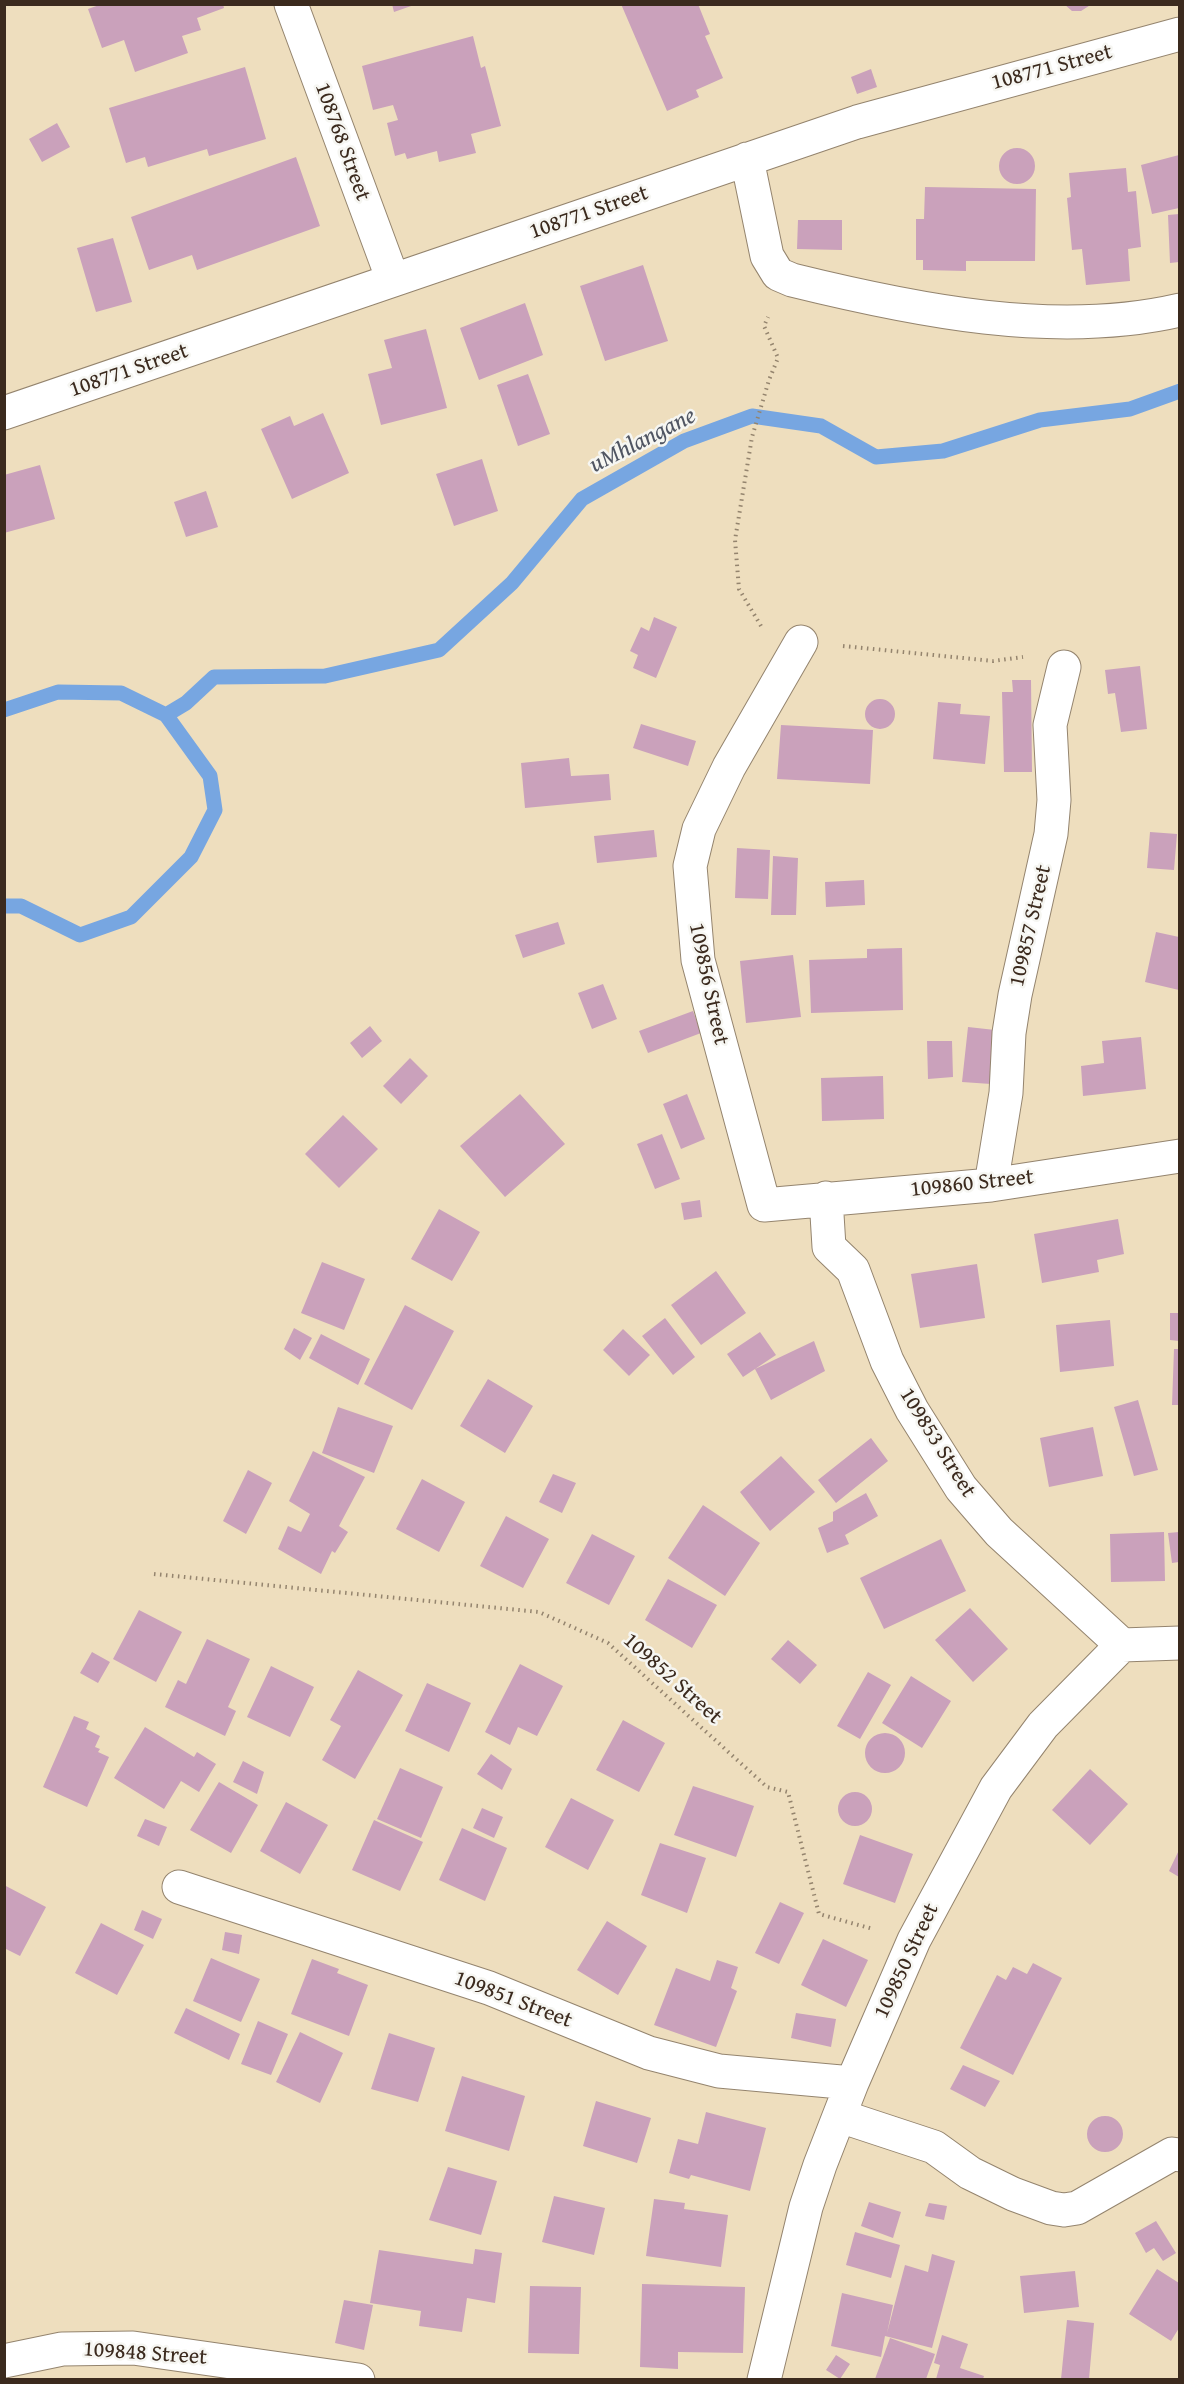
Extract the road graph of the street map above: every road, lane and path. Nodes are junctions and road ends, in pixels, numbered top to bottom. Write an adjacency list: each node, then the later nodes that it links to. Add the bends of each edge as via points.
1 (291, 4): 5 (street, 108768 Street)
2 (1179, 34): 3 (street, 108771 Street, via 857,122)
3 (747, 159): 4 (street, via 767,256); 5 (street, 108771 Street)
4 (783, 276): 6 (street, via 897,304 988,316 1093,320 1145,318); 8 (path, via 764,326 778,358 752,437 735,540 739,589 759,625 782,639)
5 (393, 280): 7 (street, 108771 Street)
6 (1179, 310)
7 (4, 413)
8 (801, 642): 9 (path, via 993,661 1032,656); 13 (street, 109856 Street, via 729,767 699,829 690,866 698,960)
9 (1064, 668): 11 (street, 109857 Street, via 1050,725 1054,800 1051,834 1015,995 1006,1093)
10 (1179, 1156): 11 (street, 109860 Street)
11 (991, 1185): 12 (street, 109860 Street)
12 (826, 1198): 13 (street, 109860 Street); 16 (street, 109853 Street, via 828,1247 853,1270 886,1361 961,1488 999,1532)
13 (764, 1204)
14 (154, 1574): 18 (path, 109852 Street, via 539,1612 608,1643 767,1787 788,1792 819,1914)
15 (1179, 1643): 16 (street)
16 (1122, 1645): 18 (street, 109850 Street, via 1043,1725 996,1788)
17 (179, 1887): 19 (street, 109851 Street, via 489,1988 649,2054 719,2071)
18 (914, 1940): 19 (street, 109850 Street)
19 (852, 2083): 20 (street, 109850 Street)
20 (840, 2116): 21 (street, via 934,2147 984,2181 1064,2210 1077,2208 1172,2154); 24 (street, 109850 Street, via 806,2207)
21 (1179, 2155)
22 (4, 2361): 23 (street, 109848 Street, via 62,2349 122,2348)
23 (358, 2379)
24 (764, 2379)

